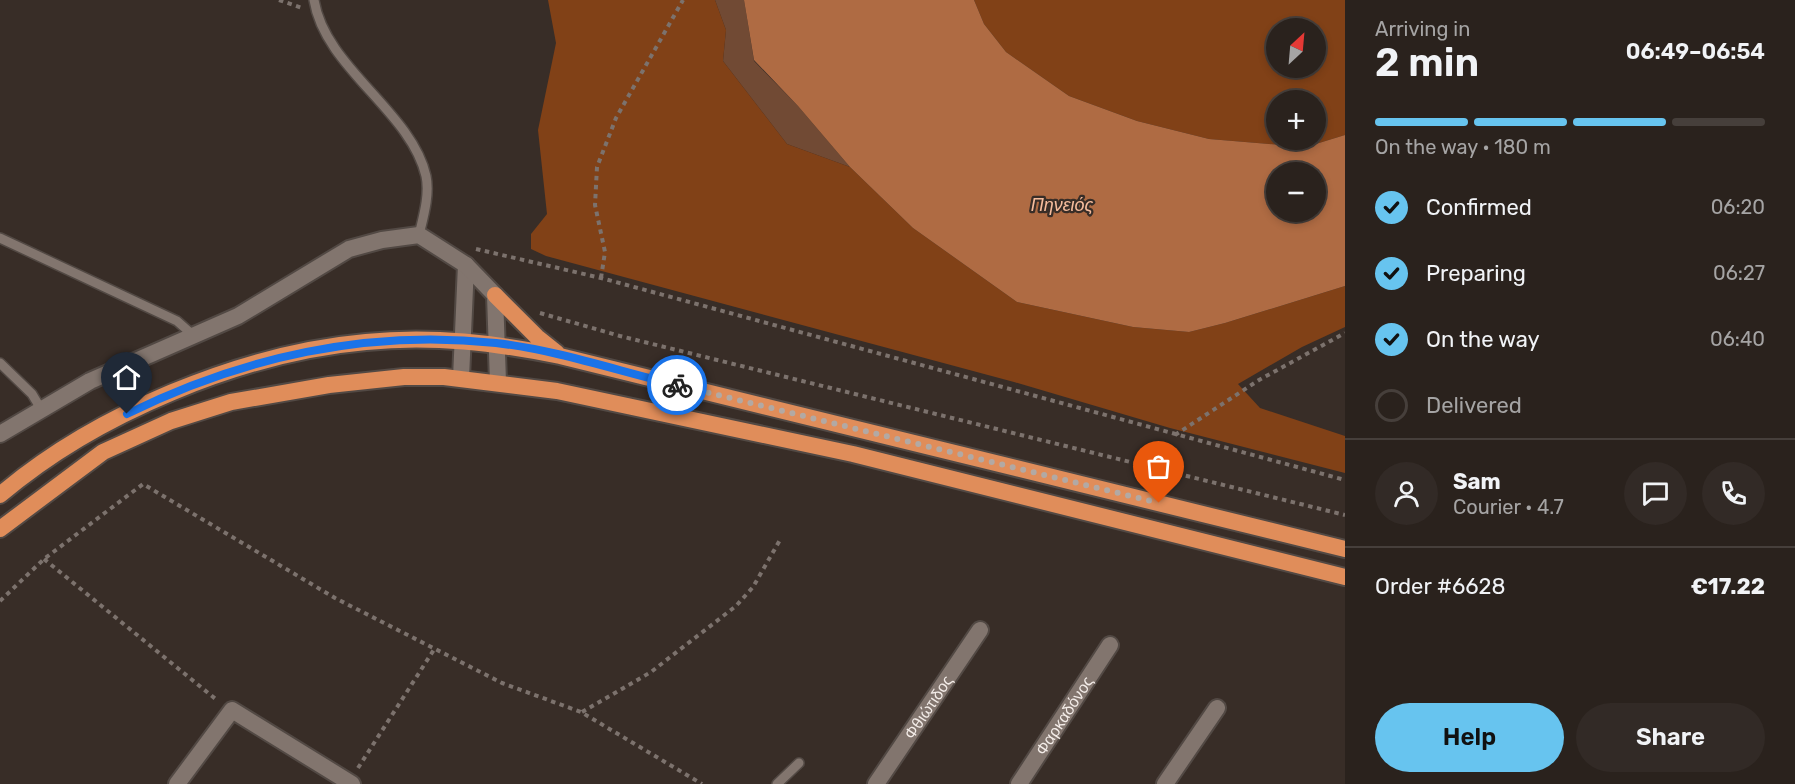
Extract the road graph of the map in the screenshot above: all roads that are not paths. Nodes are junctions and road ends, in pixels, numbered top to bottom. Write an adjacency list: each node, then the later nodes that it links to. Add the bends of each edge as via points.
1 (315, 0): 2 (lane, via 316,14 338,50 415,148 427,178)
2 (419, 235): 4 (street); 6 (street, via 349,249 238,316)
3 (0, 238): 6 (lane, via 177,321)
4 (466, 265): 5 (street); 7 (street)
5 (495, 295): 8 (street); 9 (highway)
6 (194, 336): 13 (street, via 90,381)
7 (462, 341): 8 (highway); 11 (street); 15 (highway, via 365,342 313,349 219,374 90,433)
8 (498, 343): 9 (highway); 12 (street)
9 (560, 356): 17 (highway)
10 (0, 363): 13 (lane, via 32,394)
11 (461, 378): 12 (highway); 16 (highway, via 404,377 329,385 231,402 171,421 103,452)
12 (498, 382): 18 (highway, via 569,393 853,454)
13 (41, 409): 14 (street)
14 (2, 431)
15 (0, 495)
16 (0, 529)
17 (1345, 549)
18 (1345, 577)
19 (980, 630): 26 (street, Φθιώτιδος)
20 (1110, 645): 27 (street, Φαρκαδόνος)
21 (1217, 708): 28 (street)
22 (799, 763): 25 (lane)
23 (177, 784): 24 (street, via 232,710)
24 (350, 784)
25 (777, 784)
26 (876, 784)
27 (1019, 784)
28 (1165, 784)

